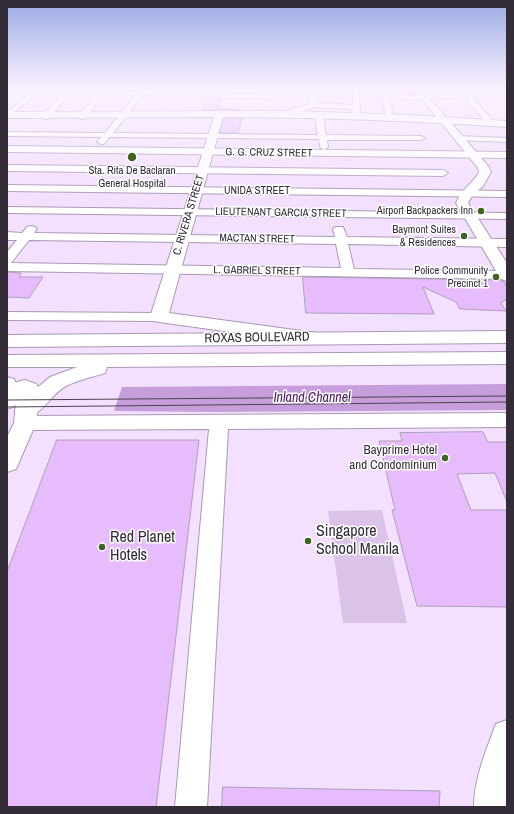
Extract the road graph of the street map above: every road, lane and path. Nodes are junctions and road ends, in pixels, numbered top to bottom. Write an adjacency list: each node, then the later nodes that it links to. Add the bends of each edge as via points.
1 (113, 126): 7 (street)
2 (216, 126): 8 (main road, C. RIVERA STREET)
3 (320, 126): 9 (street)
4 (414, 126): 10 (street)
5 (448, 126): 11 (main road)
6 (7, 134): 7 (street)
7 (106, 135): 8 (street); 14 (street)
8 (213, 136): 9 (street); 15 (main road, C. RIVERA STREET)
9 (322, 137): 10 (street); 16 (street)
10 (421, 138): 17 (street)
11 (459, 138): 12 (street); 18 (main road)
12 (507, 140)
13 (7, 150): 14 (street, G. G. CRUZ STREET)
14 (94, 151): 15 (street, G. G. CRUZ STREET); 21 (street)
15 (208, 152): 16 (street, G. G. CRUZ STREET); 22 (main road, C. RIVERA STREET)
16 (325, 153): 17 (street, G. G. CRUZ STREET); 23 (street)
17 (432, 154): 18 (street, G. G. CRUZ STREET); 24 (street)
18 (474, 155): 19 (street, G. G. CRUZ STREET); 29 (main road, via 485,172)
19 (507, 155)
20 (7, 168): 21 (street)
21 (79, 169): 22 (street); 26 (street)
22 (203, 170): 23 (street); 27 (main road, C. RIVERA STREET)
23 (328, 172): 24 (street); 30 (street)
24 (443, 173): 29 (street)
25 (7, 188): 26 (street, UNIDA STREET)
26 (63, 188): 27 (street, UNIDA STREET); 32 (street)
27 (196, 190): 30 (street, UNIDA STREET); 33 (main road, C. RIVERA STREET)
28 (507, 194): 29 (street, UNIDA STREET)
29 (463, 202): 30 (street, LIEUTENANT GARCIA STREET); 30 (street, UNIDA STREET); 34 (street, LIEUTENANT GARCIA STREET); 39 (main road)
30 (334, 203): 33 (street, LIEUTENANT GARCIA STREET); 38 (street)
31 (7, 210): 32 (street, LIEUTENANT GARCIA STREET)
32 (46, 210): 33 (street, LIEUTENANT GARCIA STREET); 36 (street)
33 (190, 212): 37 (main road, C. RIVERA STREET)
34 (507, 216)
35 (7, 236): 36 (street, MACTAN STREET)
36 (26, 236): 37 (street, MACTAN STREET); 41 (street)
37 (182, 238): 38 (street, MACTAN STREET); 43 (main road, C. RIVERA STREET)
38 (342, 240): 39 (street, MACTAN STREET); 44 (street)
39 (486, 242): 40 (street, MACTAN STREET); 45 (main road)
40 (507, 243)
41 (7, 260)
42 (7, 267): 43 (street, L. GABRIEL STREET)
43 (173, 269): 44 (street, L. GABRIEL STREET); 47 (main road, C. RIVERA STREET)
44 (348, 272): 45 (street, L. GABRIEL STREET)
45 (507, 275)
46 (7, 316): 47 (street)
47 (159, 317): 49 (main road)
48 (507, 337): 49 (main road, ROXAS BOULEVARD)
49 (319, 338): 50 (main road, ROXAS BOULEVARD)
50 (7, 341)
51 (507, 358): 52 (main road, ROXAS BOULEVARD)
52 (123, 360): 53 (main road, ROXAS BOULEVARD); 54 (main road, via 70,376)
53 (7, 361)
54 (15, 403): 56 (street); 57 (main road)
55 (507, 420): 56 (street)
56 (219, 422): 59 (street)
57 (7, 462)
58 (507, 735): 60 (street, via 490,792)
59 (191, 807)
60 (490, 807)

